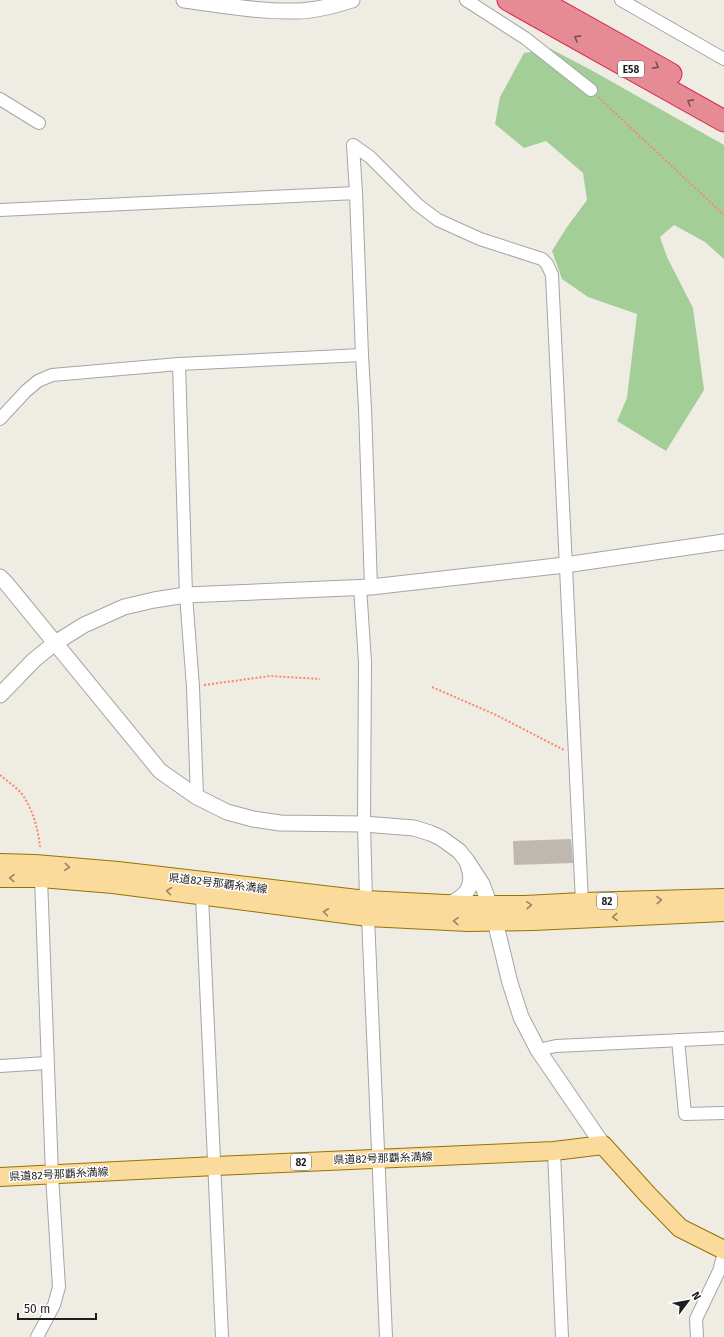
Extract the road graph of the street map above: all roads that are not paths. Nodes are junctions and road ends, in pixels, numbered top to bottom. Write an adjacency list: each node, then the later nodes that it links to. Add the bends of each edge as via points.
1 (184, 0): 2 (street, via 252,10 299,11)
2 (352, 0)
3 (466, 0): 8 (street, via 525,38)
4 (508, 0): 6 (highway, E58)
5 (621, 0): 7 (street)
6 (538, 8): 10 (highway, E58, one-way to 10, via 586,26); 11 (highway, E58, one-way to 6)
7 (724, 59)
8 (591, 90)
9 (0, 99): 12 (street)
10 (724, 104)
11 (724, 121)
12 (40, 122)
13 (356, 193): 14 (street); 15 (street); 19 (street, via 352,145 370,157 418,205 438,220 480,239 542,259 547,264 552,275)
14 (0, 210)
15 (362, 355): 16 (street); 21 (street, via 365,408)
16 (179, 364): 17 (street, via 52,375 26,390); 22 (street)
17 (0, 419)
18 (724, 542): 19 (street)
19 (565, 565): 21 (street); 34 (street)
20 (0, 577): 23 (street)
21 (366, 587): 22 (street); 26 (street)
22 (186, 595): 23 (street, via 124,607 84,625); 25 (street)
23 (55, 643): 24 (street, via 34,660); 25 (street, via 160,771)
24 (0, 695)
25 (197, 797): 26 (street, via 228,812 253,819 280,823)
26 (364, 824): 27 (street, via 414,828 430,833 442,838); 33 (street)
27 (467, 861): 35 (street, via 471,875 468,891); 37 (street, via 482,884)
28 (0, 863): 33 (main road, 県道82号那覇糸満線 / 82, one-way to 33, via 118,871)
29 (0, 878): 30 (main road, 県道82号那覇糸満線 / 82, one-way to 29)
30 (41, 878): 31 (main road, 県道82号那覇糸満線 / 82, one-way to 30); 42 (street)
31 (202, 896): 38 (main road, 県道82号那覇糸満線 / 82, one-way to 31); 48 (street)
32 (724, 898): 34 (main road, 県道82号那覇糸満線 / 82, one-way to 32)
33 (366, 900): 35 (main road, 県道82号那覇糸満線 / 82)
34 (582, 902): 37 (main road, 県道82号那覇糸満線 / 82, one-way to 34)
35 (448, 904): 37 (main road, 県道82号那覇糸満線 / 82)
36 (724, 912): 37 (main road, 県道82号那覇糸満線 / 82, one-way to 37)
37 (492, 913): 38 (main road, 県道82号那覇糸満線 / 82, one-way to 38, via 468,922); 41 (street, via 510,983 522,1018)
38 (368, 917): 47 (street)
39 (724, 1038): 40 (street)
40 (678, 1040): 41 (street, via 556,1046); 44 (street, via 685,1114)
41 (538, 1050): 45 (street)
42 (47, 1063): 43 (street); 49 (street)
43 (0, 1066)
44 (724, 1113)
45 (603, 1144): 46 (main road, 県道82号那覇糸満線 / 82); 51 (main road, via 680,1228)
46 (554, 1151): 47 (main road, 県道82号那覇糸満線 / 82); 55 (street)
47 (379, 1159): 48 (main road, 県道82号那覇糸満線 / 82); 54 (street)
48 (214, 1166): 49 (main road, 県道82号那覇糸満線 / 82); 53 (street)
49 (52, 1175): 50 (main road, 県道82号那覇糸満線 / 82); 52 (street, via 59,1287 54,1306)
50 (0, 1177)
51 (724, 1252): 56 (street, via 719,1271 696,1319)
52 (37, 1337)
53 (222, 1337)
54 (386, 1337)
55 (562, 1337)
56 (697, 1337)

